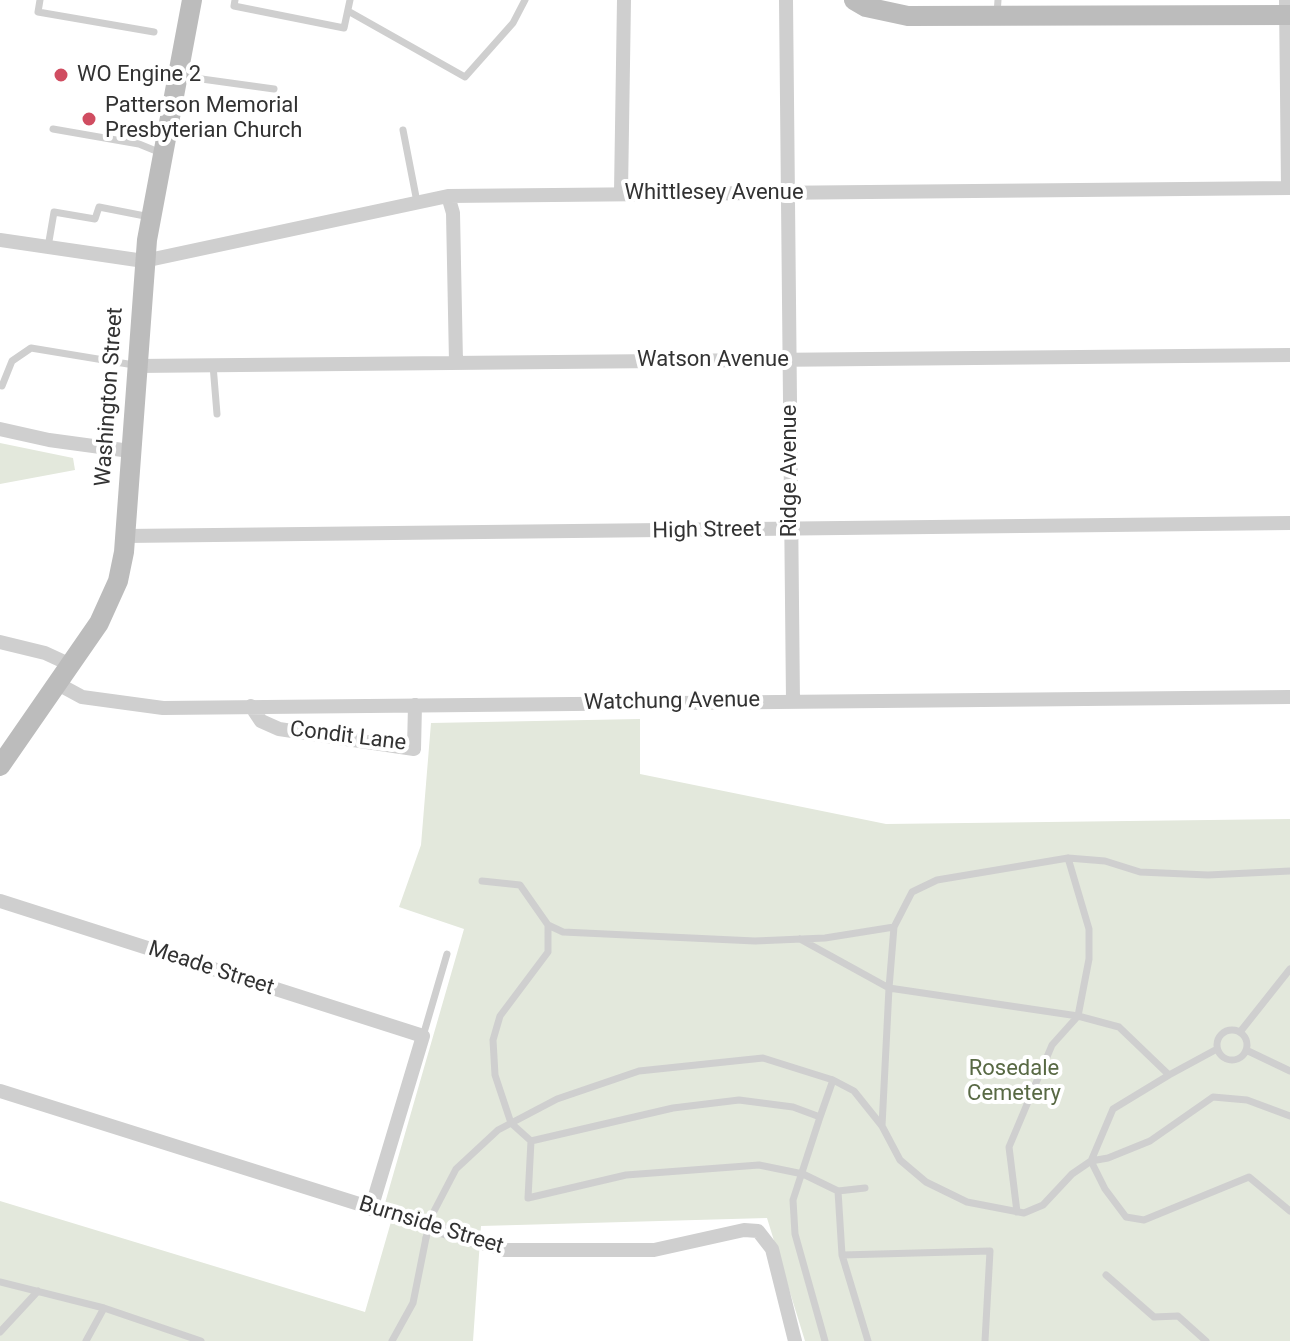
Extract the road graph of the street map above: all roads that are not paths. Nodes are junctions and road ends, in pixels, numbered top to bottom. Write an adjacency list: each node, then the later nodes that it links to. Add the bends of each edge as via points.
1 (40, 0): 12 (lane, via 38,12)
2 (192, 0): 13 (main road, Washington Street)
3 (235, 0): 11 (lane, via 234,6 344,28)
4 (350, 0): 11 (lane)
5 (525, 0): 11 (lane, via 513,23 465,77)
6 (624, 0): 19 (street)
7 (786, 0): 20 (street, Ridge Avenue)
8 (854, 0): 9 (main road, via 908,16)
9 (997, 8): 10 (main road)
10 (1288, 10): 18 (street)
11 (348, 11)
12 (154, 32)
13 (178, 76): 14 (lane); 17 (main road, Washington Street)
14 (274, 89)
15 (53, 129): 17 (lane, via 139,144)
16 (403, 130): 22 (lane)
17 (163, 154): 23 (main road, Washington Street)
18 (1289, 188): 20 (street, Whittlesey Avenue)
19 (621, 192): 20 (street, Whittlesey Avenue); 21 (street, Whittlesey Avenue)
20 (789, 194): 28 (street, Ridge Avenue)
21 (448, 196): 22 (street, Whittlesey Avenue); 29 (street, via 453,213)
22 (417, 202): 26 (street, Whittlesey Avenue)
23 (151, 218): 25 (lane, via 99,207 95,219 54,212); 26 (main road, Washington Street)
24 (0, 240): 25 (street)
25 (48, 247): 26 (street)
26 (144, 261): 31 (main road, Washington Street)
27 (1290, 355): 28 (street, Watson Avenue)
28 (790, 360): 29 (street, Watson Avenue); 37 (street, Ridge Avenue)
29 (456, 362): 30 (street, Watson Avenue)
30 (213, 365): 31 (street, Watson Avenue); 33 (lane)
31 (136, 366): 32 (lane, via 31,348 12,361); 35 (main road, Washington Street)
32 (2, 386)
33 (217, 414)
34 (0, 429): 35 (street)
35 (130, 451): 38 (main road, Washington Street)
36 (1290, 523): 37 (street, High Street)
37 (790, 530): 38 (street, High Street); 43 (street, Ridge Avenue)
38 (125, 536): 40 (main road, Washington Street, via 113,596)
39 (0, 642): 40 (street)
40 (71, 665): 41 (main road, Washington Street)
41 (58, 684): 45 (street, Watchung Avenue, via 82,697 151,707); 46 (main road, Washington Street)
42 (1290, 697): 43 (street, Watchung Avenue)
43 (793, 701): 44 (street, Watchung Avenue)
44 (415, 705): 45 (street, Watchung Avenue); 45 (street, Condit Lane, via 414,749 279,729 256,716)
45 (251, 706)
46 (0, 766)
47 (1068, 858): 48 (lane, via 1105,861 1140,872); 52 (lane, via 937,880 912,892); 57 (lane, via 1089,929)
48 (1290, 871)
49 (482, 881): 51 (lane, via 520,885)
50 (0, 901): 59 (street, Meade Street)
51 (548, 925): 53 (lane, via 563,932 658,938); 68 (lane, via 548,952 500,1016 493,1040 495,1075)
52 (894, 927): 53 (lane); 56 (lane)
53 (800, 939): 56 (lane)
54 (447, 954): 59 (lane)
55 (1290, 969): 58 (lane)
56 (889, 988): 57 (lane); 69 (lane)
57 (1078, 1016): 63 (lane, via 1119,1027); 77 (lane, via 1052,1045 1009,1147)
58 (1240, 1032): 60 (lane, via 1224,1031); 61 (lane)
59 (423, 1036): 75 (street)
60 (1217, 1049): 61 (lane, via 1231,1060); 63 (lane)
61 (1246, 1050): 62 (lane)
62 (1290, 1071)
63 (1169, 1075): 71 (lane, via 1113,1109)
64 (833, 1080): 67 (lane); 68 (lane, via 763,1058 639,1071 557,1099); 69 (lane, via 854,1091)
65 (0, 1091): 75 (street, Burnside Street)
66 (1290, 1116): 71 (lane, via 1247,1100 1213,1097 1150,1141)
67 (820, 1117): 70 (lane, via 793,1107 739,1100 673,1108); 72 (lane)
68 (511, 1123): 70 (lane); 86 (lane, bridge, via 456,1169 431,1217 413,1303)
69 (882, 1126): 77 (lane, via 900,1160 926,1182 967,1202)
70 (531, 1141): 72 (lane, via 528,1198 626,1175 759,1165)
71 (1091, 1161): 76 (lane, via 1126,1217 1144,1220 1249,1177); 77 (lane, via 1043,1205)
72 (803, 1174): 74 (lane); 88 (lane, via 793,1200 795,1234)
73 (865, 1188): 74 (lane)
74 (838, 1191): 78 (lane)
75 (371, 1209): 87 (street, Burnside Street, via 513,1251 654,1250 758,1231 772,1249)
76 (1290, 1211)
77 (1017, 1212)
78 (842, 1255): 89 (lane); 90 (lane, via 990,1251)
79 (1106, 1275): 91 (lane, via 1154,1317 1178,1316)
80 (0, 1282): 81 (lane)
81 (38, 1291): 82 (lane); 83 (lane)
82 (104, 1308): 84 (lane); 85 (lane)
83 (0, 1332)
84 (86, 1341)
85 (201, 1341)
86 (392, 1341)
87 (795, 1341)
88 (825, 1341)
89 (868, 1341)
90 (985, 1341)
91 (1206, 1341)

